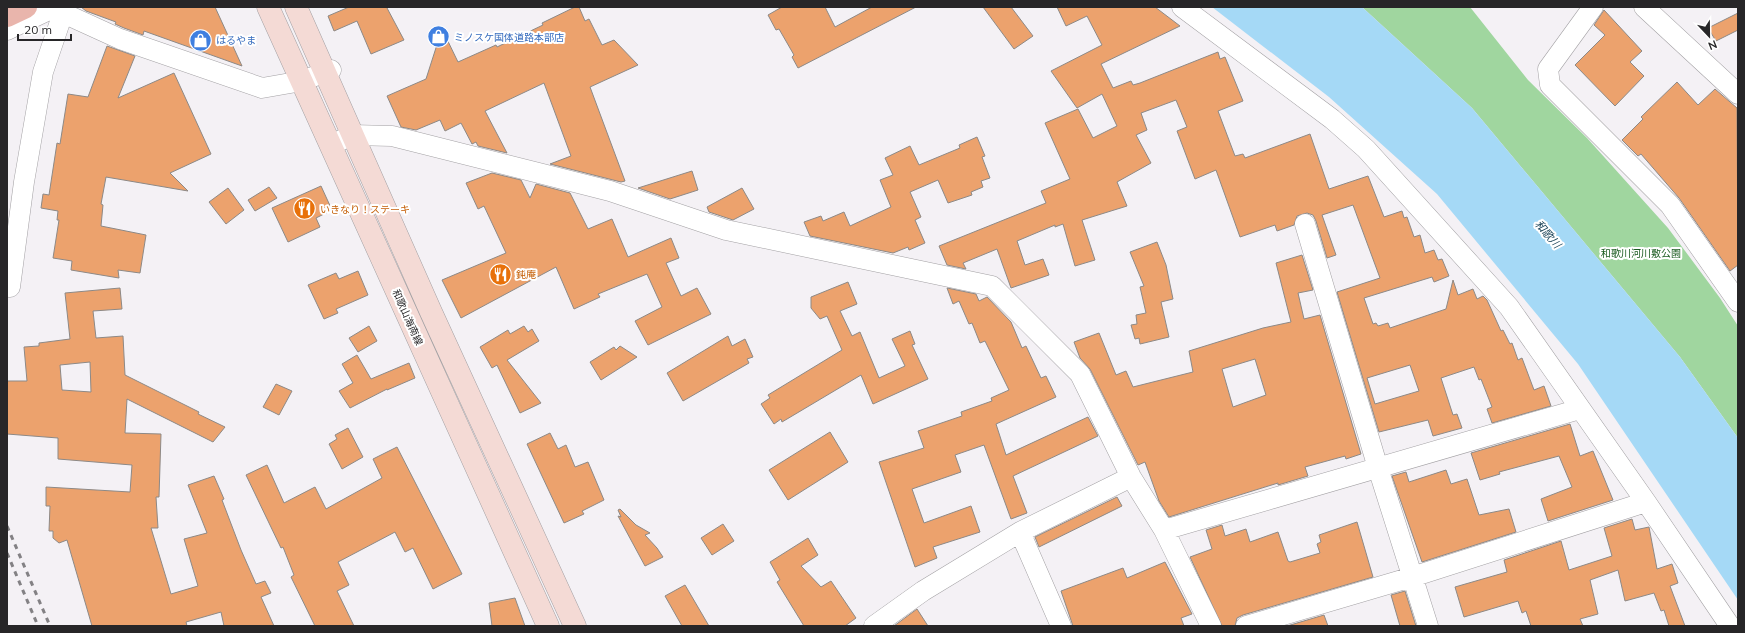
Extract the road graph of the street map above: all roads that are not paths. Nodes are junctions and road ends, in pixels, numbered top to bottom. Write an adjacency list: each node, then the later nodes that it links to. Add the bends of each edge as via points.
1 (26, 7): 8 (main road)
2 (268, 7): 11 (main road, 和歌山海南線)
3 (296, 7): 10 (main road)
4 (1182, 7): 18 (street, via 1332,119 1366,149 1509,307)
5 (1593, 7): 17 (street, via 1548,69 1550,85 1670,205)
6 (1644, 7): 12 (street)
7 (59, 9): 9 (street); 11 (street, via 120,39 262,88); 16 (street, via 43,72 24,182)
8 (7, 16)
9 (7, 30)
10 (328, 71): 11 (street); 13 (main road)
11 (302, 82): 14 (main road, 和歌山海南線)
12 (1738, 94)
13 (352, 135): 14 (street); 20 (street, via 392,136 610,191 726,230 992,286 1080,374); 27 (main road)
14 (330, 145): 26 (main road, 和歌山海南線)
15 (1305, 224): 19 (street)
16 (10, 287)
17 (1738, 302)
18 (1580, 409): 19 (street); 21 (street)
19 (1378, 468): 22 (street); 24 (street)
20 (1132, 478): 22 (street); 23 (street)
21 (1646, 502): 24 (street); 25 (street)
22 (1164, 530): 30 (street)
23 (1020, 532): 28 (street, via 923,591); 29 (street)
24 (1412, 577): 31 (street); 32 (street)
25 (1732, 624)
26 (548, 626)
27 (575, 626)
28 (874, 626)
29 (1061, 626)
30 (1211, 626)
31 (1246, 626)
32 (1428, 626)

